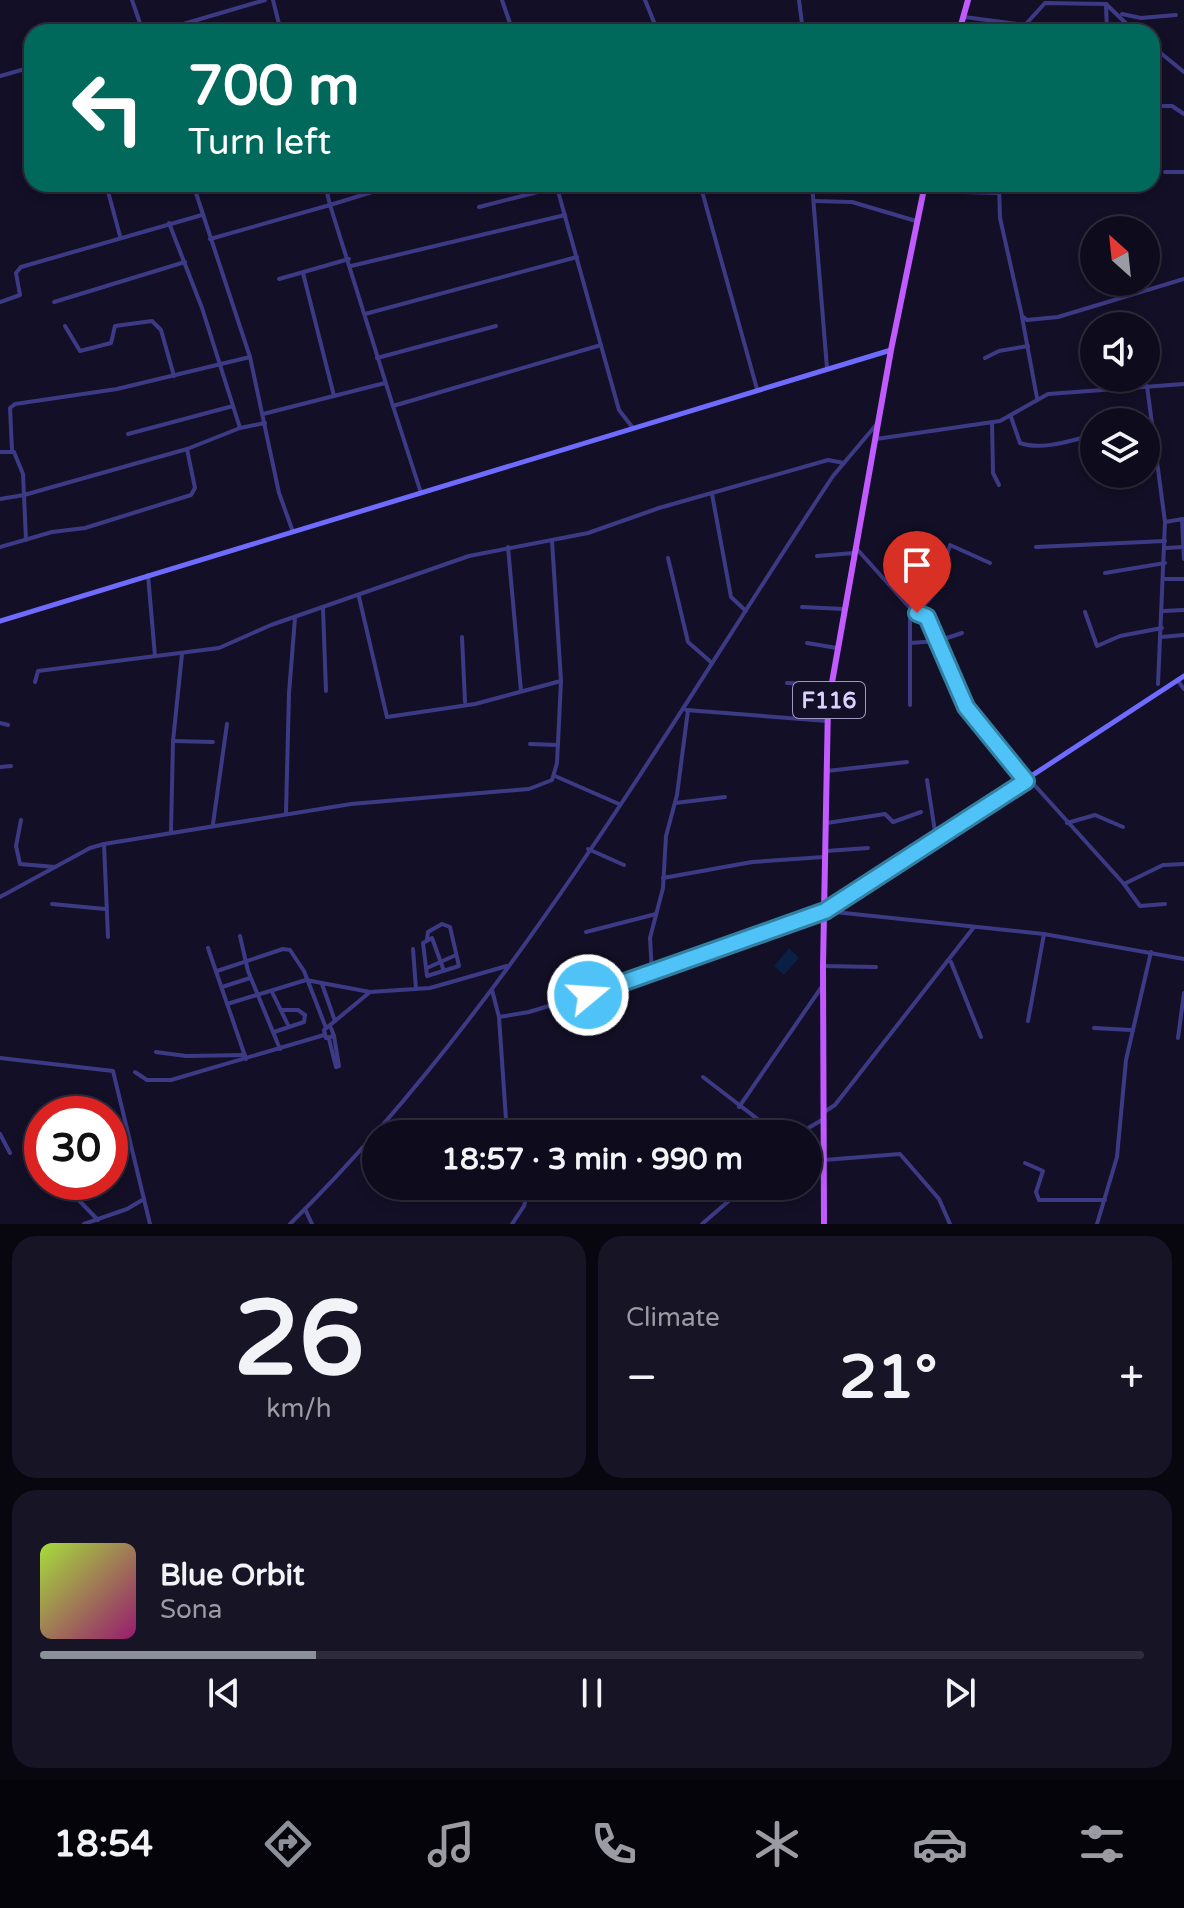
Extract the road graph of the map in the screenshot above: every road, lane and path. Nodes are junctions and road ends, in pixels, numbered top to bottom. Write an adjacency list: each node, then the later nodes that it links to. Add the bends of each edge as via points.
1 (132, 0): 12 (street)
2 (265, 0): 13 (street)
3 (273, 0): 14 (street)
4 (502, 0): 15 (street)
5 (645, 0): 16 (street)
6 (799, 0): 17 (street)
7 (968, 0): 11 (main road)
8 (1106, 4): 9 (street); 20 (street, via 1045,3); 21 (street)
9 (1119, 14): 10 (street); 22 (street)
10 (1176, 15)
11 (963, 17): 18 (main road); 19 (street)
12 (140, 24)
13 (183, 24)
14 (279, 24)
15 (510, 24)
16 (655, 24)
17 (802, 24)
18 (961, 24)
19 (999, 24)
20 (1028, 24)
21 (1107, 24)
22 (1128, 24)
23 (1160, 52): 25 (street)
24 (24, 69): 26 (street)
25 (1184, 72)
26 (0, 76)
27 (1160, 106): 28 (street)
28 (1184, 114)
29 (1165, 172): 30 (street)
30 (1184, 172)
31 (108, 192): 49 (street)
32 (195, 192): 45 (street)
33 (327, 192): 43 (street)
34 (372, 192): 43 (street)
35 (532, 192): 44 (street)
36 (558, 192): 46 (street)
37 (702, 192): 77 (street)
38 (813, 192): 42 (street)
39 (924, 192): 47 (main road, F116)
40 (987, 192): 41 (street)
41 (999, 193): 62 (street)
42 (814, 201): 47 (street, via 852,202); 72 (street)
43 (330, 205): 50 (street); 53 (street)
44 (479, 207)
45 (202, 215): 48 (street); 50 (street)
46 (565, 215): 51 (street); 53 (street)
47 (918, 221): 67 (main road, F116)
48 (169, 223): 49 (street); 52 (street)
49 (120, 236): 59 (street, via 21,267 16,273 20,295)
50 (210, 239): 68 (street)
51 (577, 257): 61 (street); 65 (street)
52 (185, 262): 60 (street); 71 (street)
53 (350, 262): 54 (street); 61 (street)
54 (303, 273): 55 (street); 79 (street)
55 (279, 279)
56 (1184, 279): 57 (street)
57 (1160, 286)
58 (1127, 296): 62 (street, via 1058,317)
59 (0, 302)
60 (54, 302)
61 (365, 314): 69 (street)
62 (1022, 316): 66 (street)
63 (65, 326): 73 (street, via 80,351 111,343 115,326 152,321 161,330)
64 (496, 326): 69 (street)
65 (601, 345): 82 (street); 89 (street, via 619,410)
66 (1028, 346): 70 (street); 80 (street)
67 (891, 350): 72 (street); 87 (main road, F116)
68 (250, 357): 71 (street); 83 (street)
69 (377, 358): 74 (street)
70 (985, 358)
71 (220, 364): 73 (street); 81 (street)
72 (827, 368): 77 (street)
73 (174, 376): 94 (street, via 15,404 10,408)
74 (385, 383): 79 (street); 82 (street)
75 (1184, 384): 76 (street)
76 (1160, 385)
77 (757, 389): 89 (street)
78 (1080, 390): 80 (street)
79 (334, 396): 83 (street)
80 (1037, 398): 84 (street)
81 (233, 406): 88 (street); 90 (street)
82 (393, 406): 99 (street)
83 (263, 414): 86 (street)
84 (1011, 417): 85 (street); 91 (street, via 1025,445)
85 (992, 422): 92 (street); 98 (street, via 993,473)
86 (265, 423): 88 (street); 105 (street)
87 (878, 423): 92 (main road, F116); 96 (street)
88 (240, 428): 93 (street)
89 (633, 428): 99 (street)
90 (128, 434)
91 (1080, 438)
92 (876, 439): 113 (main road, F116)
93 (187, 449): 101 (street); 106 (street, via 195,488 191,495)
94 (12, 450): 95 (street); 101 (street, via 22,468)
95 (0, 452)
96 (844, 463): 100 (street, via 828,460); 130 (street)
97 (1160, 480): 104 (street)
98 (999, 485)
99 (421, 493): 105 (street)
100 (712, 494): 107 (street); 130 (street, via 731,597)
101 (24, 495): 102 (street); 106 (street)
102 (0, 499)
103 (1183, 519): 104 (street); 112 (street)
104 (1165, 522): 108 (street)
105 (293, 532): 120 (street)
106 (26, 540): 109 (street)
107 (552, 541): 110 (street); 148 (street)
108 (1165, 544): 111 (street); 112 (street); 118 (street)
109 (0, 547)
110 (508, 547): 123 (street); 156 (street)
111 (1036, 547)
112 (1184, 547): 116 (street)
113 (855, 550): 114 (street); 125 (street); 127 (main road, F116)
114 (817, 556)
115 (668, 558): 146 (street, via 688,642)
116 (1184, 559)
117 (990, 563): 132 (street, via 950,545 936,592)
118 (1165, 563): 119 (street); 121 (street)
119 (1105, 573)
120 (148, 575): 134 (street); 145 (street)
121 (1165, 579): 122 (street); 129 (street)
122 (1184, 579)
123 (359, 597): 126 (street); 157 (street, via 387,717)
124 (802, 607): 127 (street)
125 (910, 608): 132 (street); 142 (street)
126 (323, 609): 133 (street); 155 (street)
127 (844, 609): 143 (main road, F116)
128 (1184, 610): 129 (street)
129 (1163, 611): 135 (street)
130 (746, 612): 146 (street)
131 (1085, 612): 135 (street, via 1097,646)
132 (917, 613): 140 (street, via 927,617)
133 (295, 618): 144 (street, via 219,648); 180 (street)
134 (0, 621)
135 (1162, 628): 139 (street)
136 (962, 633): 140 (street)
137 (1184, 635): 139 (street)
138 (462, 637): 157 (street)
139 (1161, 637): 152 (street)
140 (938, 641): 142 (street); 175 (street, via 966,707)
141 (807, 643): 143 (street)
142 (910, 643): 158 (street)
143 (837, 648): 153 (main road, F116)
144 (182, 653): 145 (street); 165 (street)
145 (155, 656): 150 (street, via 41,668)
146 (712, 663): 159 (street)
147 (1184, 676): 149 (street)
148 (561, 681): 156 (street); 168 (street)
149 (1178, 681): 154 (street); 175 (street)
150 (35, 682)
151 (787, 683): 153 (street)
152 (1158, 684)
153 (831, 685): 161 (main road, F116)
154 (1184, 689)
155 (326, 691)
156 (521, 691): 157 (street)
157 (465, 702)
158 (910, 705)
159 (682, 709): 160 (street); 178 (street)
160 (688, 710): 161 (street); 177 (street)
161 (827, 721): 172 (main road, F116)
162 (0, 723): 164 (street)
163 (227, 724): 184 (street)
164 (8, 725)
165 (173, 741): 166 (street); 186 (street)
166 (213, 742)
167 (530, 744): 168 (street)
168 (558, 745): 173 (street)
169 (907, 762): 172 (street)
170 (11, 766): 171 (street)
171 (0, 767)
172 (825, 771): 182 (main road, F116)
173 (555, 776): 178 (street); 180 (street, via 529,789)
174 (927, 780): 187 (street)
175 (1027, 780): 183 (street); 187 (street)
176 (725, 797): 177 (street)
177 (675, 803): 195 (street)
178 (619, 804): 190 (street)
179 (921, 812): 182 (street, via 893,822 885,814)
180 (286, 813): 184 (street)
181 (21, 820): 194 (street, via 16,846 20,864)
182 (824, 823): 191 (main road, F116)
183 (1067, 823): 185 (street, via 1095,815); 196 (street)
184 (213, 824): 186 (street)
185 (1123, 827)
186 (171, 831): 188 (street)
187 (937, 841): 201 (street)
188 (104, 844): 194 (street); 200 (street)
189 (868, 848): 191 (street)
190 (588, 849): 193 (street); 217 (street)
191 (824, 853): 195 (street); 201 (main road, F116)
192 (1184, 864): 196 (street, via 1163,865)
193 (624, 865)
194 (55, 867): 197 (street)
195 (663, 878): 202 (street)
196 (1124, 884): 199 (street, via 1140,906)
197 (0, 897)
198 (52, 904): 200 (street)
199 (1165, 904)
200 (105, 909): 207 (street)
201 (825, 911): 203 (street); 218 (main road, F116); 224 (street)
202 (656, 914): 204 (street); 224 (street, via 649,948)
203 (974, 927): 205 (street); 215 (street)
204 (586, 932)
205 (1044, 934): 211 (street); 242 (street)
206 (240, 936): 216 (street)
207 (108, 937)
208 (427, 939): 212 (street, via 428,932 447,924); 214 (street, via 432,938); 220 (street)
209 (208, 948): 221 (street)
210 (413, 949): 223 (street)
211 (1151, 952): 213 (street); 246 (street)
212 (456, 955): 214 (street); 222 (street, via 459,966)
213 (1184, 959)
214 (442, 961): 220 (street); 222 (street)
215 (951, 962): 250 (street); 260 (street)
216 (246, 963): 221 (street); 225 (street); 226 (street, via 287,948)
217 (508, 966): 230 (street); 231 (street)
218 (823, 966): 219 (street); 228 (main road, F116)
219 (876, 967)
220 (427, 970): 222 (street, via 427,976); 223 (street)
221 (217, 971): 229 (street)
222 (444, 971)
223 (417, 974): 230 (street)
224 (652, 974): 240 (street)
225 (251, 978): 229 (street); 235 (street)
226 (306, 980): 227 (street); 232 (street); 238 (street)
227 (322, 984): 233 (street); 241 (street)
228 (823, 985): 259 (street); 260 (main road, F116)
229 (222, 987): 236 (street)
230 (416, 989): 233 (street)
231 (491, 990): 240 (street); 275 (street)
232 (272, 992): 235 (street); 237 (street)
233 (370, 992): 241 (street)
234 (1184, 993): 251 (street)
235 (259, 995): 236 (street); 247 (street)
236 (227, 1004): 254 (street)
237 (281, 1010): 239 (street); 243 (street)
238 (317, 1010): 239 (street); 244 (street)
239 (305, 1015): 243 (street, via 306,1021)
240 (499, 1017): 261 (street)
241 (335, 1021): 244 (street)
242 (1028, 1021)
243 (289, 1027): 247 (street)
244 (329, 1028): 248 (street); 249 (street)
245 (1094, 1028): 246 (street)
246 (1131, 1030): 272 (street, via 1117,1157)
247 (274, 1032): 252 (street)
248 (324, 1035): 249 (street); 252 (street)
249 (332, 1037): 256 (street)
250 (981, 1037)
251 (1178, 1038)
252 (280, 1049): 254 (street)
253 (156, 1052): 254 (street)
254 (245, 1057): 257 (street, via 171,1080 147,1080)
255 (0, 1058): 268 (street, via 113,1071)
256 (338, 1067)
257 (135, 1072)
258 (703, 1077): 259 (street)
259 (739, 1107): 262 (street)
260 (824, 1115): 263 (street); 266 (main road, F116)
261 (506, 1120)
262 (757, 1120)
263 (817, 1120)
264 (0, 1134): 265 (street)
265 (10, 1153)
266 (824, 1160): 283 (main road, F116); 284 (street, via 900,1154 942,1203)
267 (1025, 1163): 272 (street, via 1043,1171 1036,1192 1039,1200)
268 (145, 1198): 273 (street); 274 (street)
269 (79, 1200): 276 (street)
270 (526, 1200): 281 (street)
271 (730, 1200): 282 (street)
272 (1105, 1200): 285 (street)
273 (137, 1204): 274 (street); 276 (street)
274 (146, 1207): 278 (street)
275 (305, 1209): 279 (street); 280 (street)
276 (98, 1220): 277 (street)
277 (84, 1224)
278 (150, 1224)
279 (290, 1224)
280 (312, 1224)
281 (512, 1224)
282 (702, 1224)
283 (824, 1224)
284 (950, 1224)
285 (1097, 1224)

